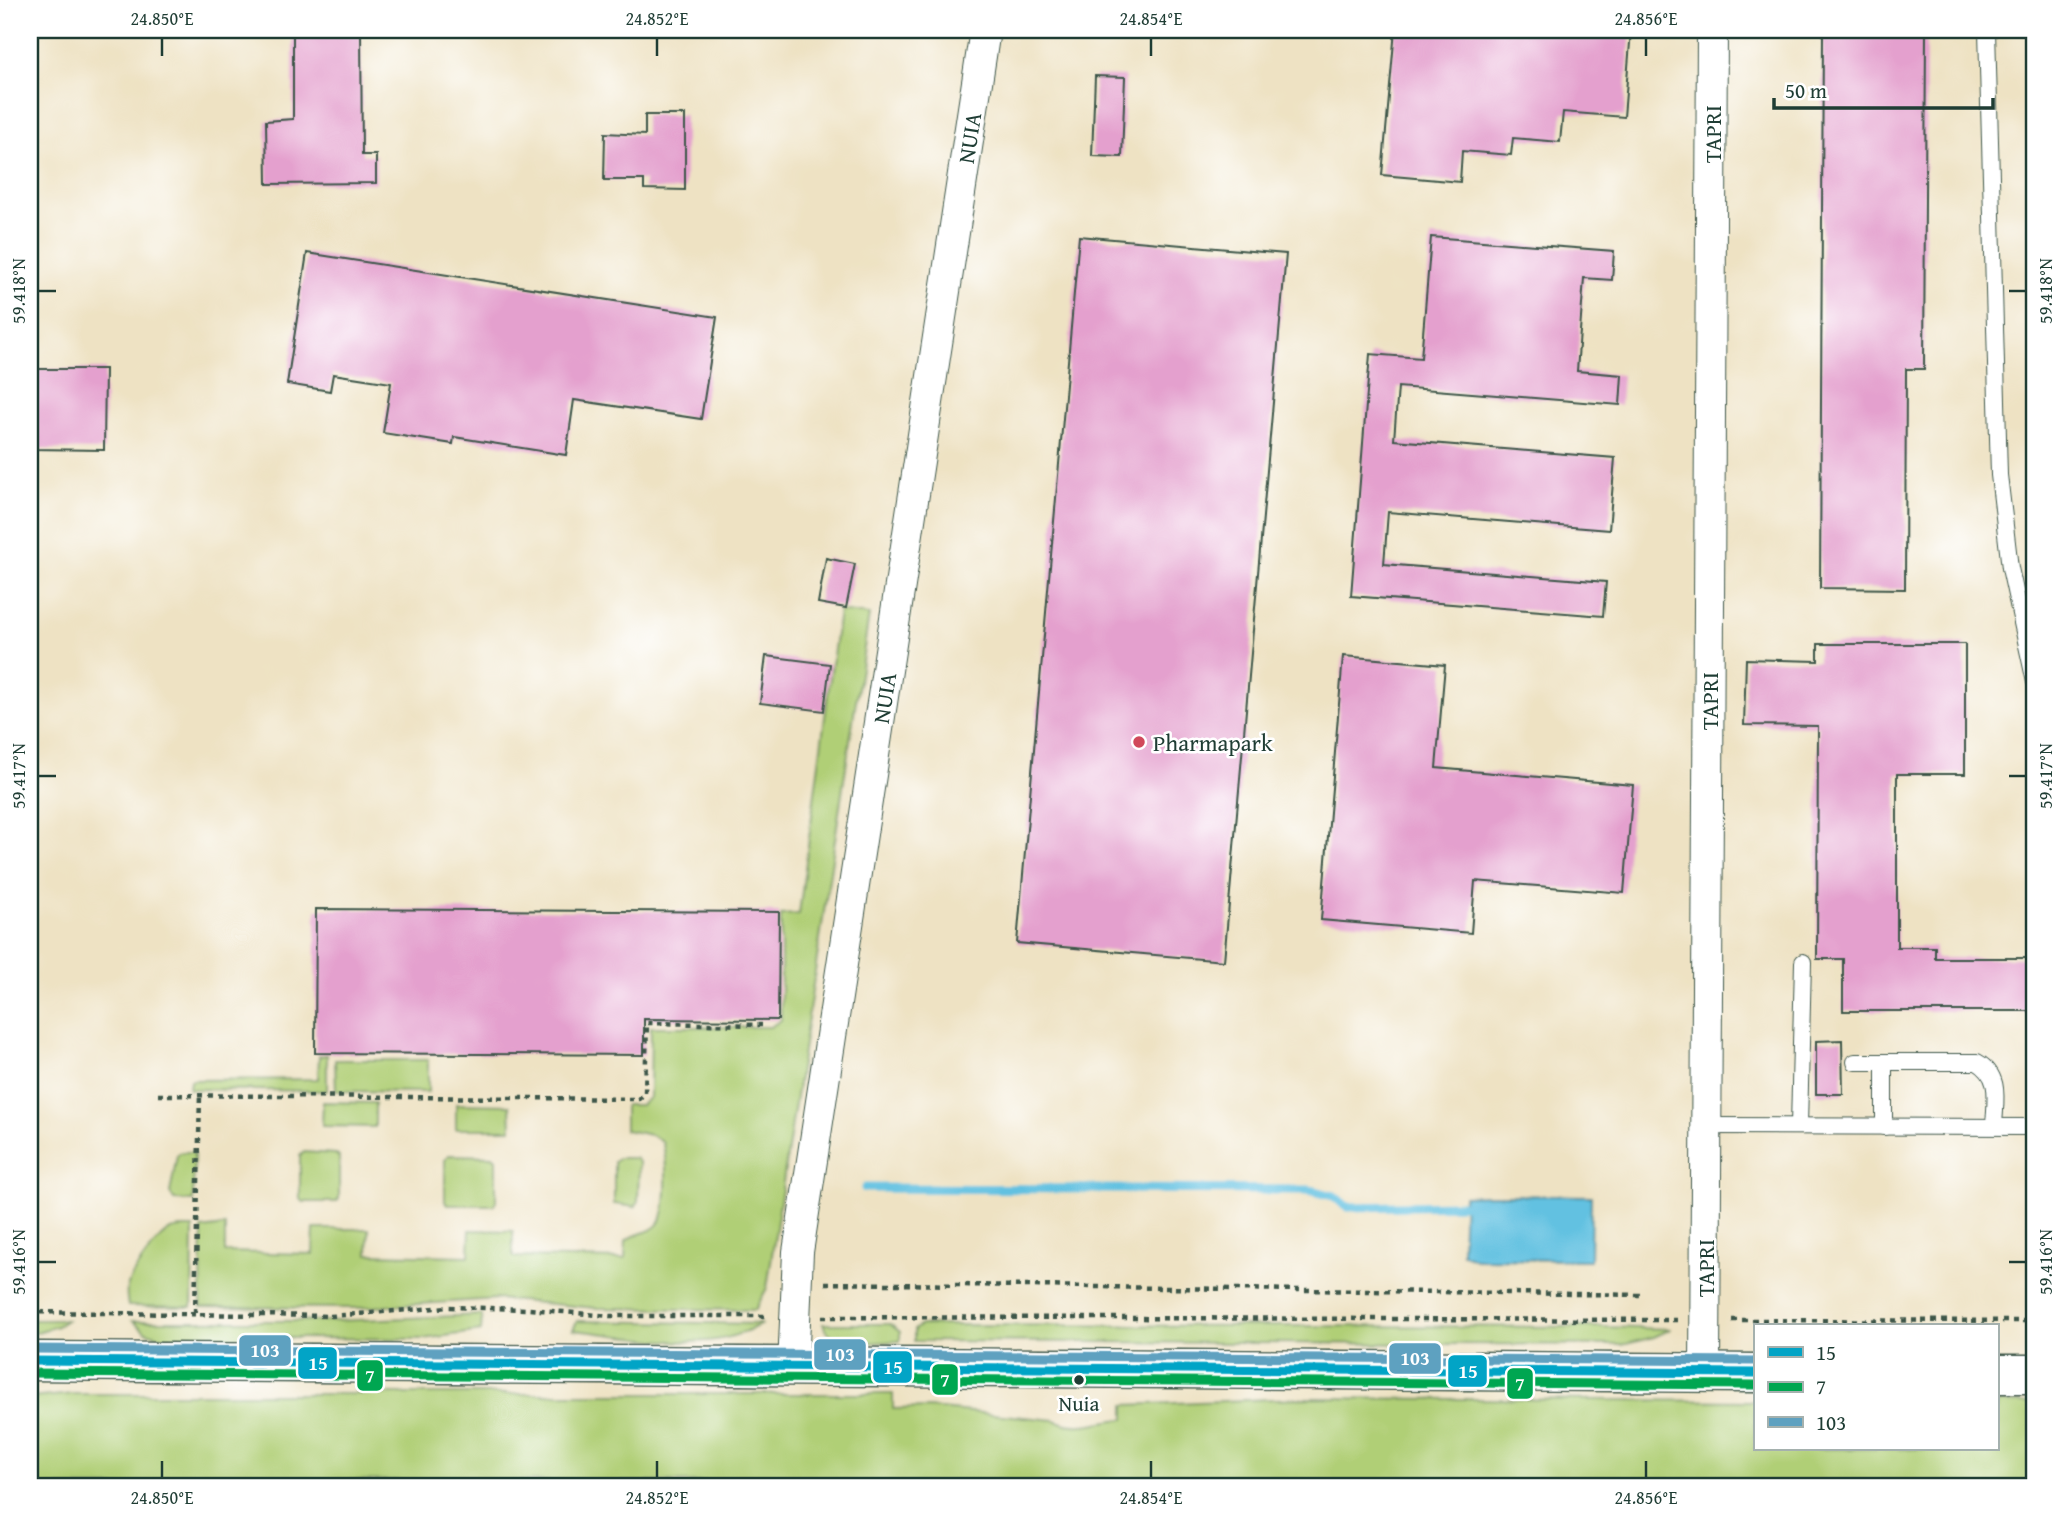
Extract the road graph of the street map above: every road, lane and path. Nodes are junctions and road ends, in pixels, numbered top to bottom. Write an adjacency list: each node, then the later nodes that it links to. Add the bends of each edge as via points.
1 (985, 30): 16 (street, NUIA)
2 (1712, 30): 11 (street, TAPRI)
3 (1987, 30): 4 (lane, via 1999,475 2010,568)
4 (2035, 682)
5 (1803, 962): 12 (lane)
6 (762, 1025): 10 (path, via 647,1023 645,1093 639,1099)
7 (1855, 1062): 8 (lane)
8 (1884, 1062): 13 (lane, via 1977,1062 1989,1069 1995,1084); 14 (lane)
9 (158, 1095): 10 (path)
10 (200, 1095): 19 (path)
11 (1706, 1126): 12 (lane); 21 (street, TAPRI)
12 (1799, 1126): 14 (lane)
13 (1994, 1126): 14 (lane); 15 (lane)
14 (1884, 1127)
15 (2035, 1127)
16 (796, 1283): 17 (path); 20 (street, NUIA)
17 (1643, 1295)
18 (30, 1312): 19 (path)
19 (195, 1313): 20 (path, via 331,1316 448,1307 610,1316)
20 (794, 1317): 21 (path); 24 (street, NUIA)
21 (1705, 1320): 22 (path); 25 (street, TAPRI)
22 (2035, 1321)
23 (30, 1361): 24 (main road)
24 (793, 1367): 25 (main road)
25 (1705, 1373): 26 (main road)
26 (1754, 1373)
27 (1998, 1374): 28 (main road)
28 (2035, 1374)

